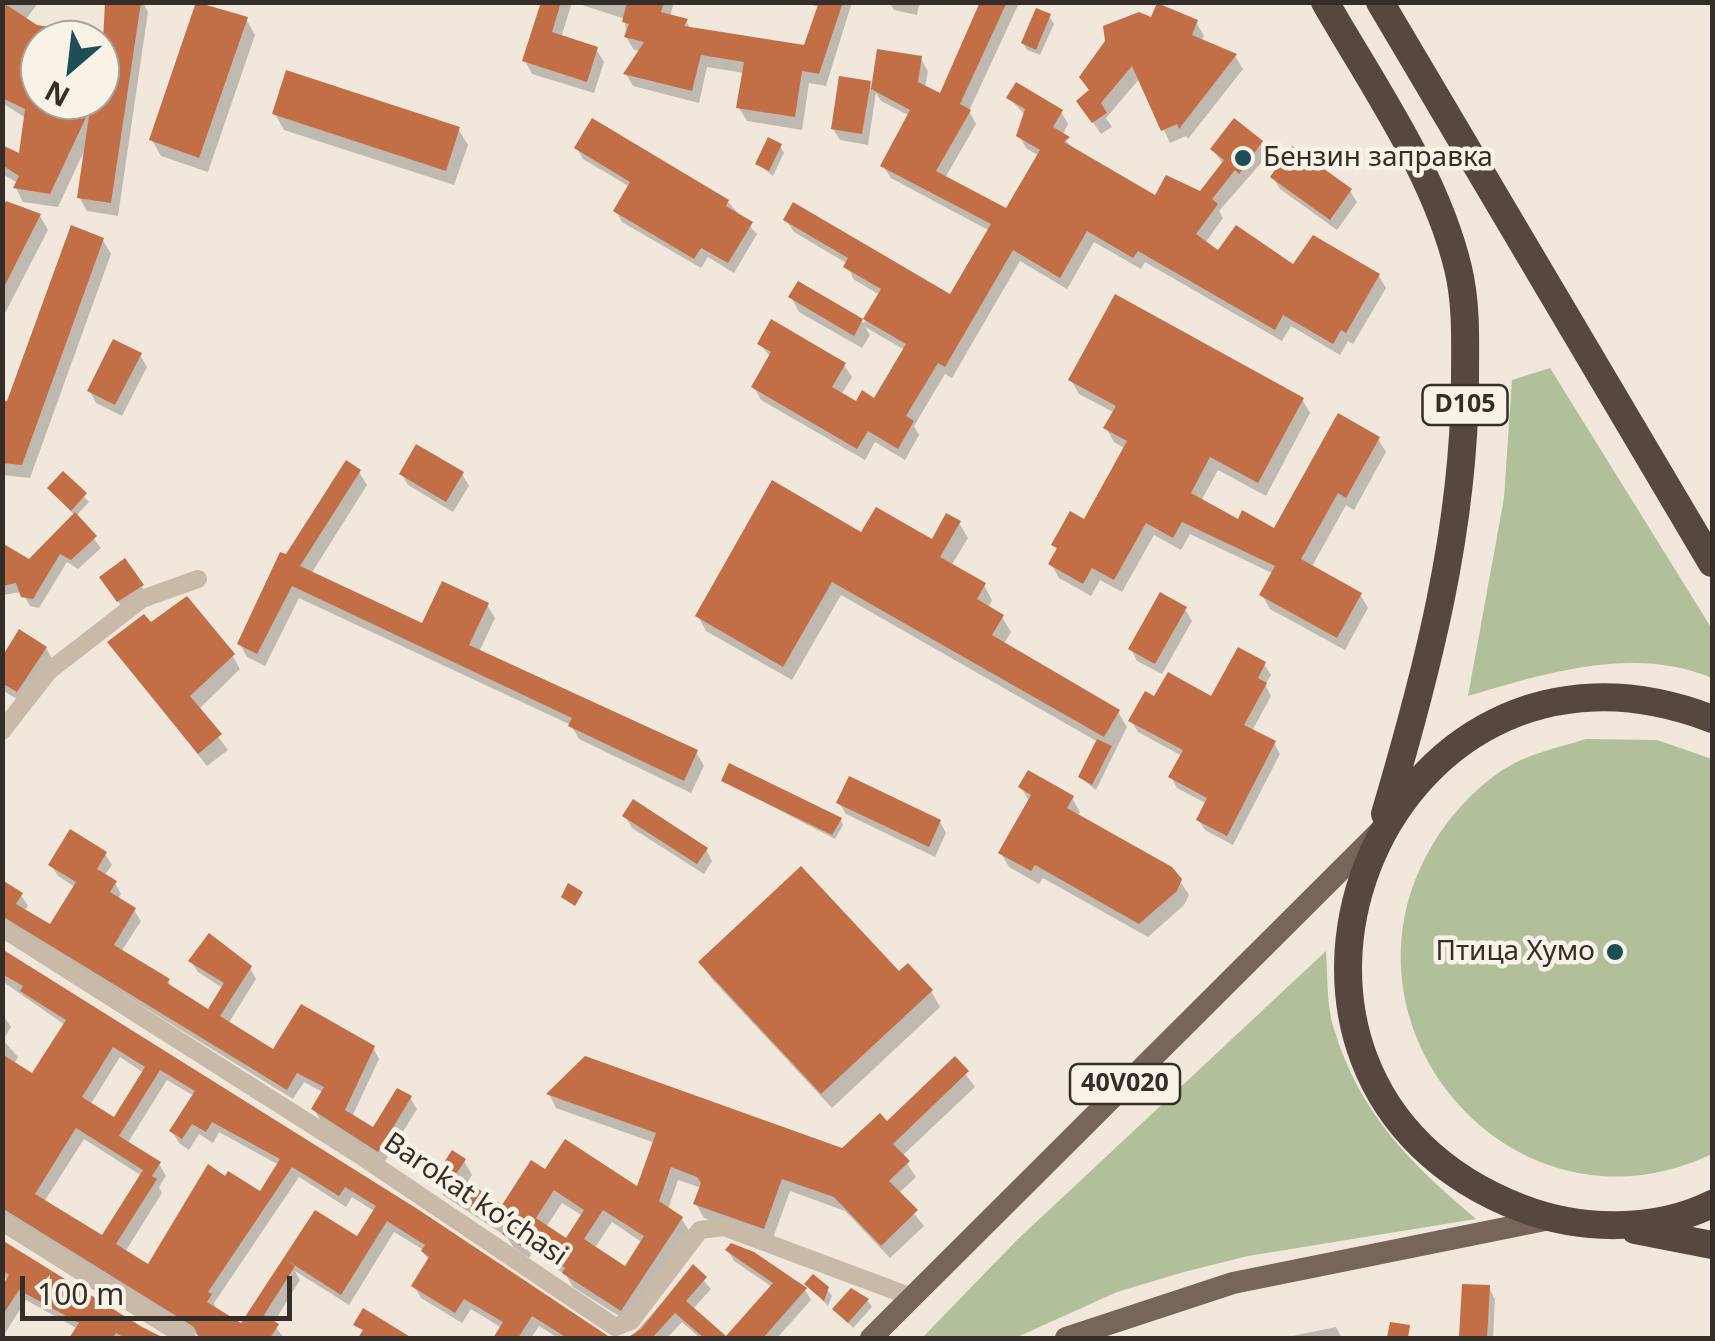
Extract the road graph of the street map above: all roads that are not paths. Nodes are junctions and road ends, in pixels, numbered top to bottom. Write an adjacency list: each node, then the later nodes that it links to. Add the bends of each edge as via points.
1 (1325, 2): 7 (highway, D105, via 1442,220 1465,317 1465,406 1451,559 1418,705)
2 (1380, 2): 3 (highway)
3 (1712, 563)
4 (198, 579): 6 (street, via 142,598 49,671)
5 (1712, 719): 7 (highway, via 1674,704 1606,697 1538,707 1475,734 1421,776)
6 (2, 731)
7 (1380, 830): 10 (highway, via 1354,895 1346,965 1356,1034 1384,1098 1428,1152 1485,1194); 14 (main road, 40V020)
8 (2, 928): 14 (street, Barokat koʻchasi, via 615,1327 632,1321 700,1230 724,1227)
9 (1712, 1204): 12 (highway, via 1692,1214)
10 (1550, 1219): 12 (highway); 17 (main road, via 1233,1283)
11 (2, 1222): 15 (street)
12 (1614, 1226): 13 (highway)
13 (1712, 1245)
14 (912, 1298): 16 (main road, 40V020)
15 (188, 1338)
16 (871, 1338)
17 (1066, 1338)

